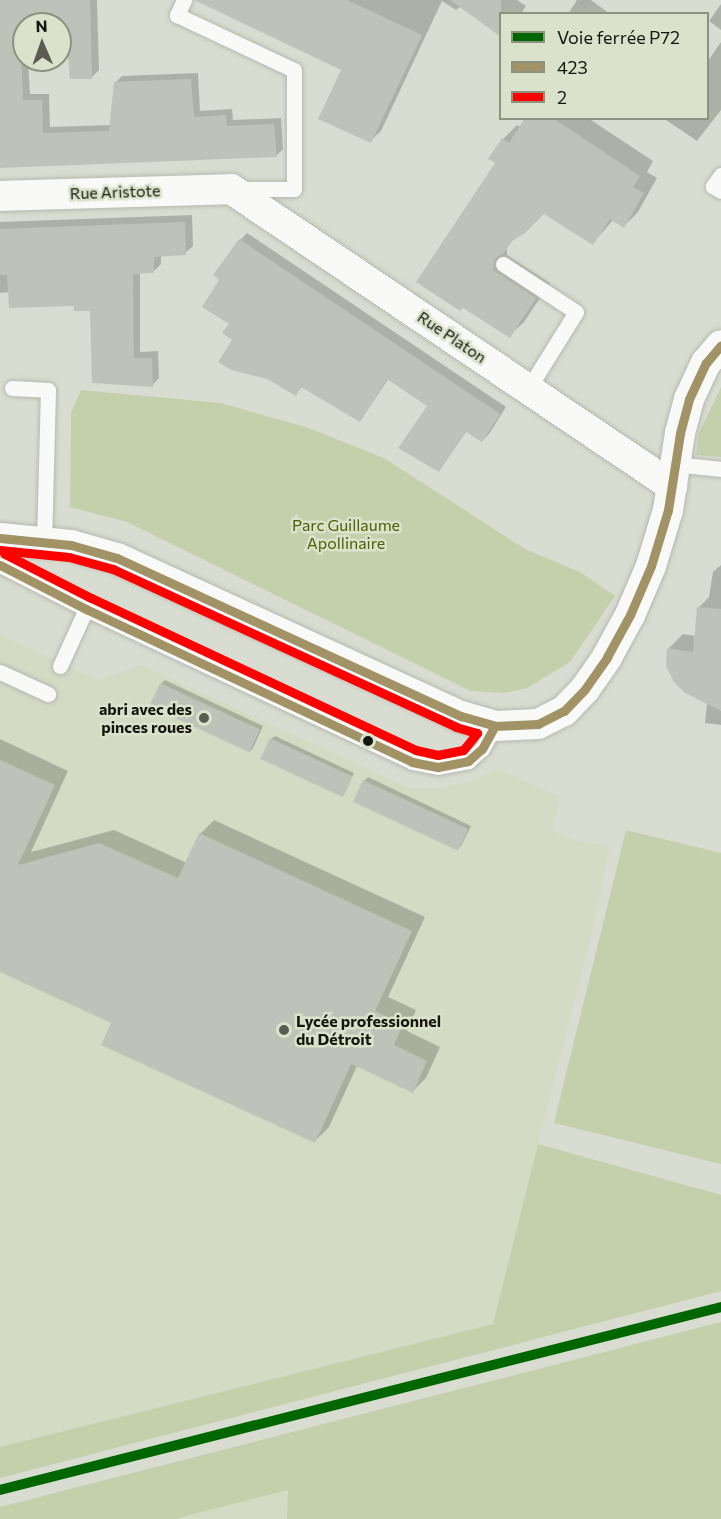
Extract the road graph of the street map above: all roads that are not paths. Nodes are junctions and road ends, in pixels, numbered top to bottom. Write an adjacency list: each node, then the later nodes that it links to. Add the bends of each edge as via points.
1 (184, 0): 3 (lane, via 177,15 294,70 294,189)
2 (721, 175): 4 (lane, via 713,186)
3 (231, 189): 5 (street, Rue Aristote); 9 (street, Rue Platon)
4 (721, 191)
5 (0, 196)
6 (503, 264): 9 (lane, via 576,312)
7 (721, 345): 11 (street, via 697,380 684,415)
8 (12, 387): 13 (lane, via 48,390)
9 (528, 389): 11 (street, Rue Platon)
10 (721, 469): 11 (lane)
11 (674, 475): 19 (street, via 646,577 597,675 553,718 526,726)
12 (0, 538): 13 (street)
13 (44, 541): 19 (street, via 125,561 461,716)
14 (0, 565): 15 (lane)
15 (86, 609): 16 (lane); 19 (lane, via 412,762 438,767 468,761 482,749)
16 (60, 666)
17 (0, 672): 18 (lane)
18 (48, 694)
19 (495, 726)

